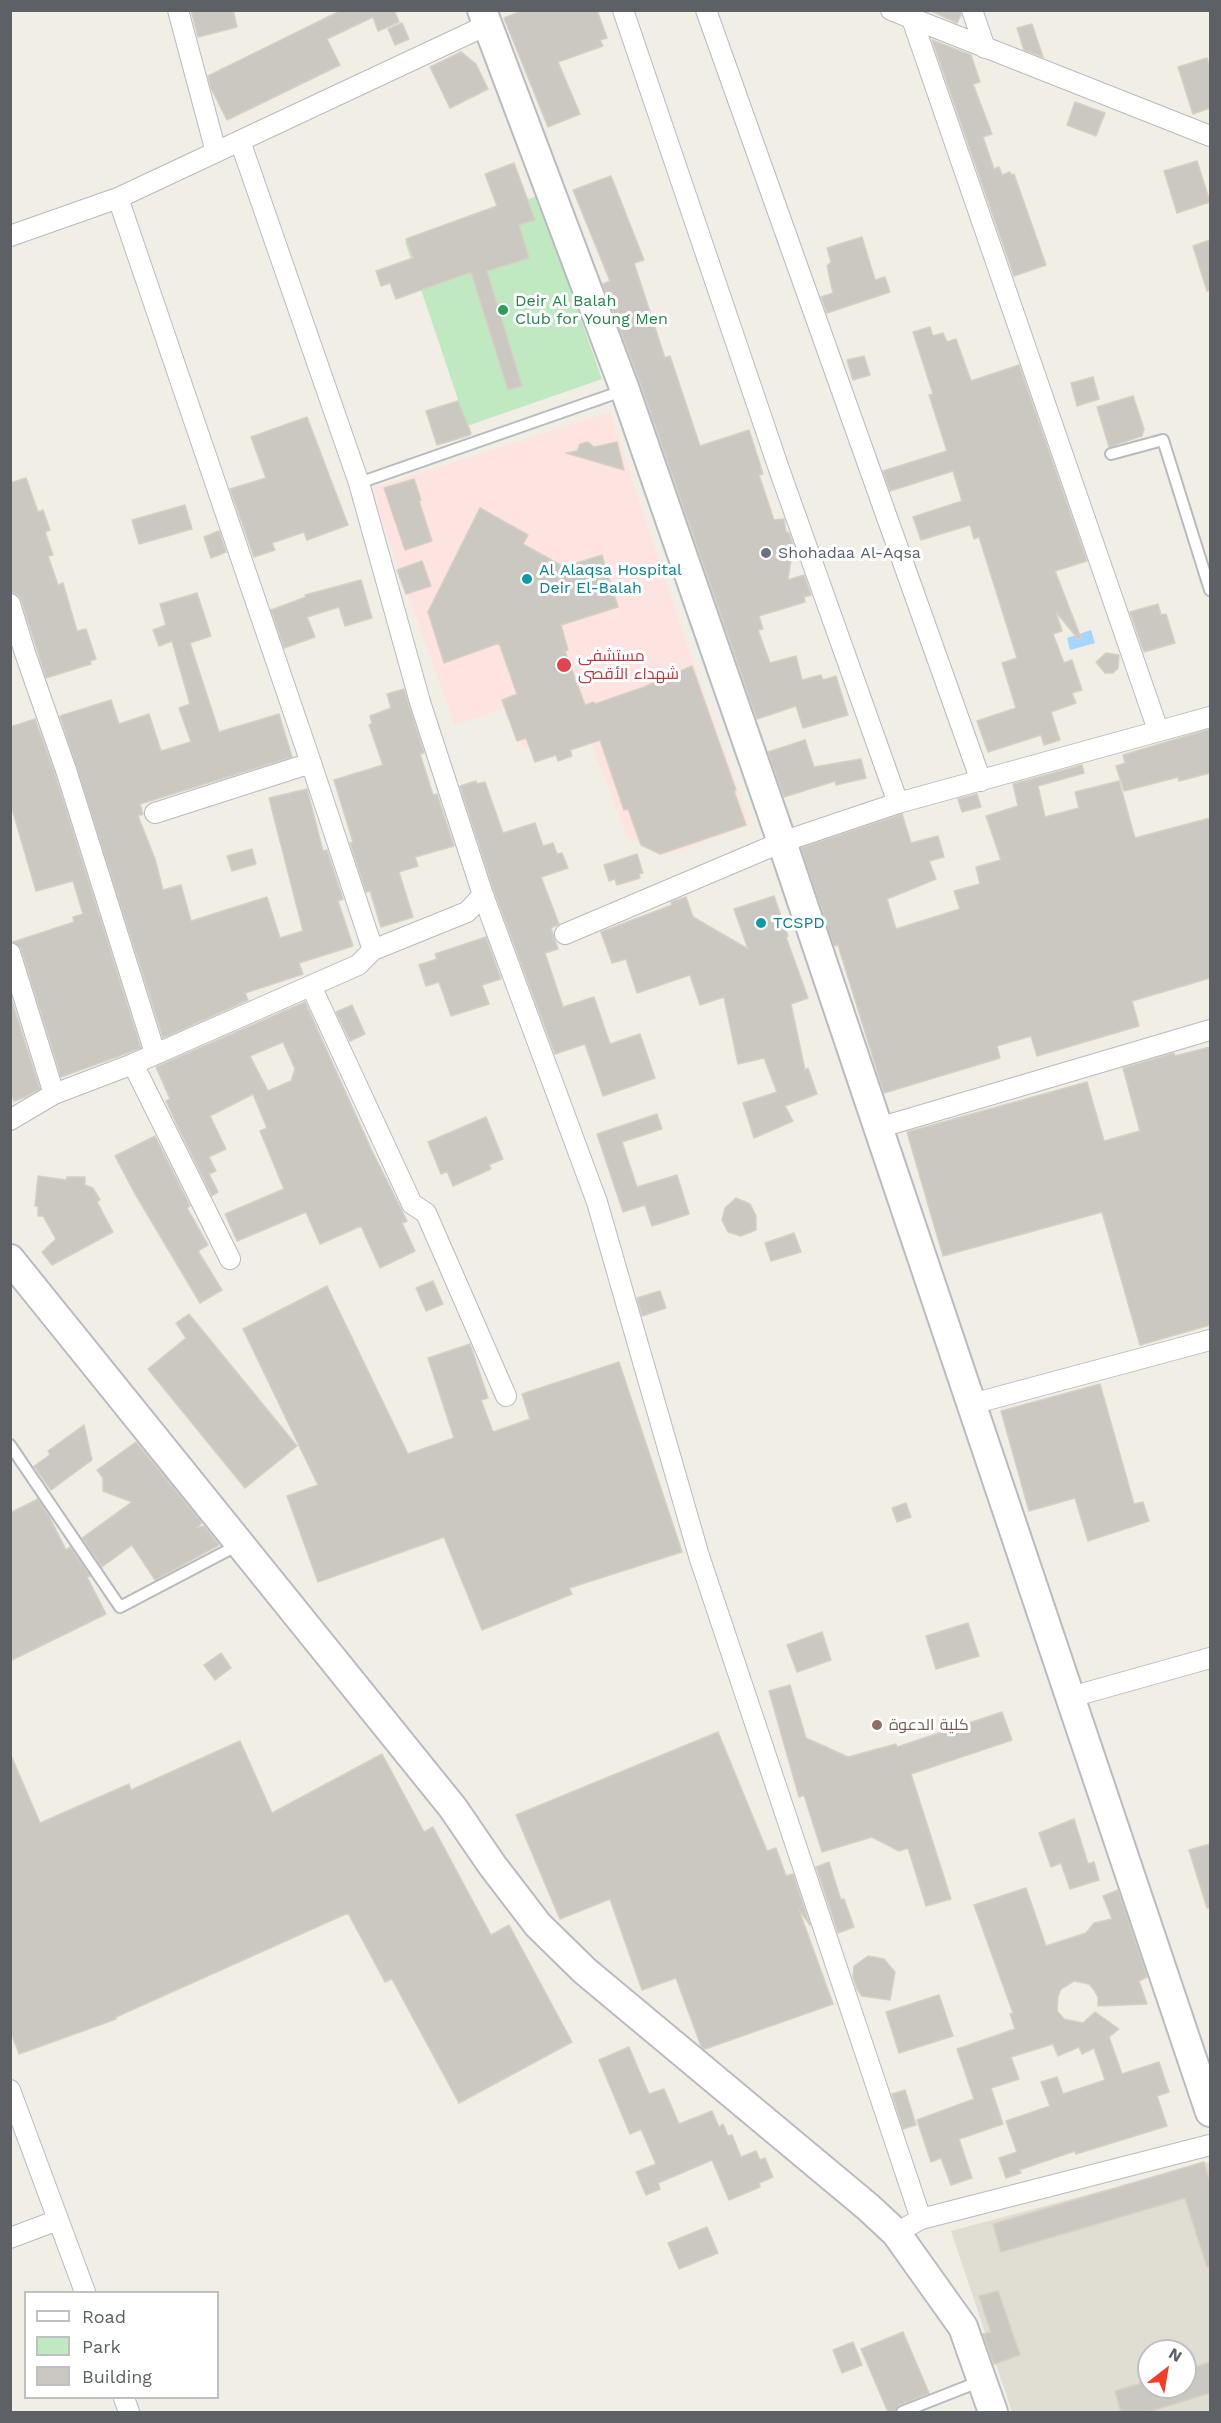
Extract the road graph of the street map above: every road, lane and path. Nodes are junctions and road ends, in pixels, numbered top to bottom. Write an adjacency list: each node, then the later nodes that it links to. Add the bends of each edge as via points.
1 (178, 10): 11 (street)
2 (623, 10): 23 (street)
3 (706, 10): 22 (street)
4 (891, 10): 7 (street)
5 (972, 10): 8 (street)
6 (484, 18): 10 (street); 14 (street)
7 (912, 19): 8 (street); 20 (street)
8 (985, 48): 9 (street)
9 (1210, 136)
10 (240, 141): 11 (street); 16 (street)
11 (216, 152): 12 (street)
12 (118, 198): 13 (street); 21 (street)
13 (10, 236)
14 (625, 390): 16 (lane); 25 (street)
15 (1111, 454): 17 (lane, via 1163,440)
16 (359, 483): 26 (street, via 420,702)
17 (1210, 590)
18 (10, 604): 32 (street)
19 (1210, 717): 20 (street)
20 (1158, 730): 22 (street)
21 (311, 763): 24 (street); 28 (street)
22 (981, 781): 23 (street)
23 (898, 803): 25 (street)
24 (155, 813)
25 (782, 842): 27 (street); 36 (street)
26 (483, 895): 28 (street, via 467,912); 49 (street, via 597,1202 699,1556)
27 (565, 934)
28 (373, 950): 30 (street, via 358,965)
29 (10, 953): 34 (street)
30 (311, 986): 32 (street); 40 (street, via 412,1204 426,1213)
31 (1210, 1030): 36 (street)
32 (155, 1053): 33 (street)
33 (133, 1064): 34 (street); 38 (street)
34 (54, 1094): 35 (street)
35 (10, 1120)
36 (878, 1128): 41 (street)
37 (10, 1259): 43 (street)
38 (230, 1259)
39 (1210, 1340): 41 (street)
40 (506, 1396)
41 (972, 1404): 45 (street)
42 (10, 1445): 43 (lane, via 120,1607)
43 (240, 1544): 51 (street, via 453,1808 538,1925 585,1971)
44 (1210, 1658): 45 (street)
45 (1071, 1697): 47 (street)
46 (10, 2090): 50 (street)
47 (1210, 2112)
48 (1210, 2145): 49 (street)
49 (921, 2219): 51 (street)
50 (58, 2220): 52 (street); 53 (street)
51 (896, 2233): 54 (street, via 963,2327)
52 (10, 2238)
53 (85, 2291)
54 (981, 2380): 55 (lane); 56 (street)
55 (902, 2412)
56 (993, 2412)

